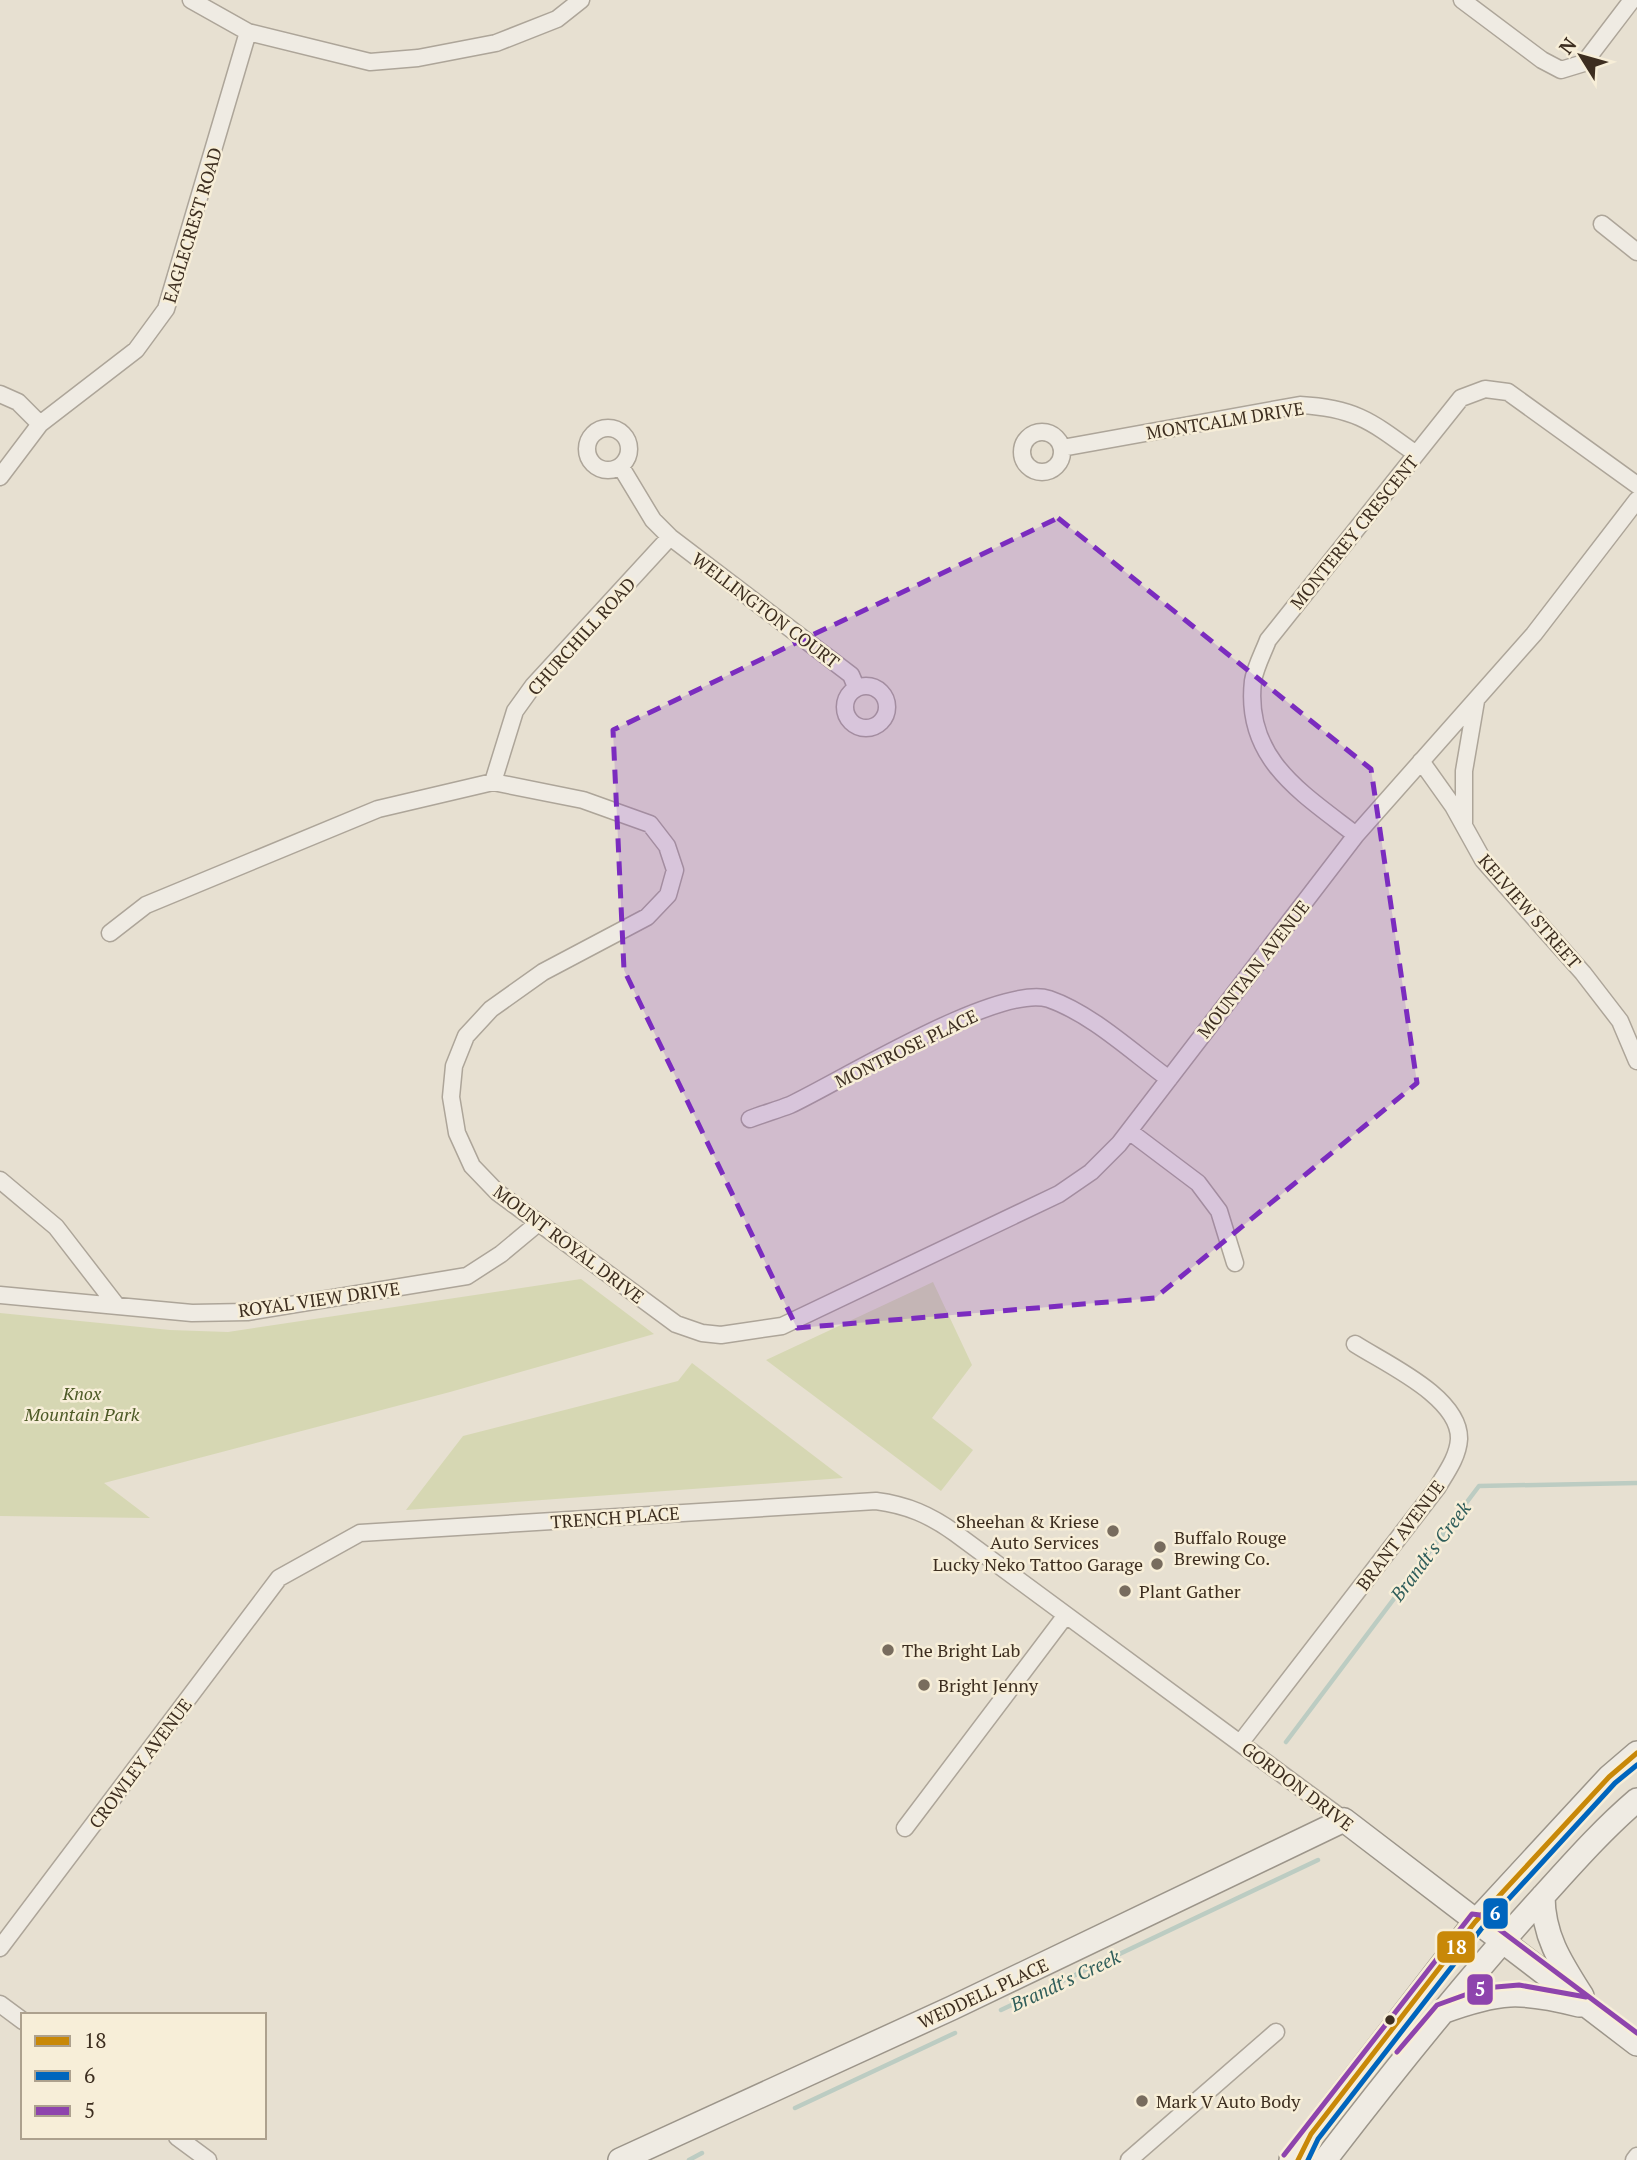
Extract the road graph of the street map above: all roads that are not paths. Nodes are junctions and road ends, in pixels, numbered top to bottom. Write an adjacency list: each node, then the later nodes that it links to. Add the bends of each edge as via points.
1 (191, 0): 5 (street)
2 (580, 0): 5 (street, via 557,19 496,43 418,58 370,62)
3 (1462, 0): 4 (street, via 1561,70 1584,62)
4 (1632, 0)
5 (248, 32): 9 (street, EAGLECREST ROAD, via 166,309 136,350)
6 (1602, 224): 7 (street)
7 (1637, 252)
8 (0, 394): 9 (street, via 18,402)
9 (40, 424): 13 (street, EAGLECREST ROAD)
10 (1062, 448): 11 (street, MONTCALM DRIVE, via 1300,405 1336,407 1368,419)
11 (1416, 454): 14 (street, MONTEREY CRESCENT, via 1461,398 1485,389 1508,392); 22 (street, MONTEREY CRESCENT, via 1268,640 1253,680 1255,733 1285,780)
12 (621, 467): 16 (street, WELLINGTON COURT, via 653,520)
13 (0, 477)
14 (1637, 485)
15 (1637, 500): 18 (street, MOUNTAIN AVENUE, via 1534,634)
16 (670, 537): 17 (street, WELLINGTON COURT, via 851,675); 20 (street, CHURCHILL ROAD, via 533,686 515,711)
17 (856, 687)
18 (1476, 699): 19 (street, MOUNTAIN AVENUE); 21 (street, via 1464,771)
19 (1422, 761): 21 (street, KELVIEW STREET); 22 (street, MOUNTAIN AVENUE)
20 (493, 782): 23 (street, MOUNT ROYAL DRIVE, via 378,810 146,905); 31 (street, MOUNT ROYAL DRIVE, via 583,800 650,824 667,846 675,870 668,895 646,917 543,972 491,1009 466,1036 454,1066 451,1097 457,1133 472,1166)
21 (1464, 826): 24 (street, KELVIEW STREET, via 1483,860)
22 (1356, 835): 27 (street, MOUNTAIN AVENUE)
23 (110, 933)
24 (1620, 1021): 25 (street); 26 (street, KELVIEW STREET)
25 (1637, 1023)
26 (1637, 1061)
27 (1168, 1079): 28 (street, MONTROSE PLACE, via 1081,1015 1047,998 1017,1000 964,1016 788,1105); 29 (street, MOUNTAIN AVENUE)
28 (750, 1119)
29 (1129, 1131): 32 (street, via 1198,1183 1219,1211); 35 (street, MOUNTAIN AVENUE, via 1091,1172 1059,1194)
30 (0, 1180): 34 (street, via 56,1227)
31 (537, 1224): 34 (street, ROYAL VIEW DRIVE, via 467,1276 247,1312 192,1313); 35 (street, MOUNT ROYAL DRIVE, via 676,1324 721,1335)
32 (1236, 1263)
33 (0, 1295): 34 (street, ROYAL VIEW DRIVE)
34 (117, 1306)
35 (782, 1326)
36 (1355, 1344): 40 (street, BRANT AVENUE, via 1445,1405 1458,1427 1456,1452 1437,1488)
37 (954, 1532): 38 (street, TRENCH PLACE, via 911,1508 876,1501 360,1533); 39 (street, GORDON DRIVE)
38 (279, 1578): 48 (street, CROWLEY AVENUE)
39 (1066, 1615): 40 (street, GORDON DRIVE); 44 (street)
40 (1241, 1742): 43 (street, GORDON DRIVE)
41 (1637, 1753): 46 (main road, via 1609,1777)
42 (1637, 1800): 45 (main road, via 1606,1826)
43 (1344, 1820): 46 (main road, GORDON DRIVE); 58 (main road, WEDDELL PLACE, via 952,2008)
44 (905, 1828)
45 (1543, 1896): 47 (main road); 50 (main road, via 1549,1940)
46 (1475, 1922): 47 (main road, GORDON DRIVE); 55 (main road)
47 (1501, 1941): 50 (main road, GORDON DRIVE); 51 (main road)
48 (0, 1948)
49 (0, 2004): 52 (street)
50 (1589, 2008): 51 (main road, via 1518,1994 1486,1996); 54 (main road, GORDON DRIVE)
51 (1442, 2012): 62 (main road)
52 (21, 2020)
53 (1276, 2032): 59 (street)
54 (1637, 2044)
55 (1311, 2134): 60 (main road); 61 (main road)
56 (180, 2139): 57 (street)
57 (208, 2160)
58 (620, 2160)
59 (1129, 2160)
60 (1292, 2160)
61 (1298, 2160)
62 (1325, 2160)

